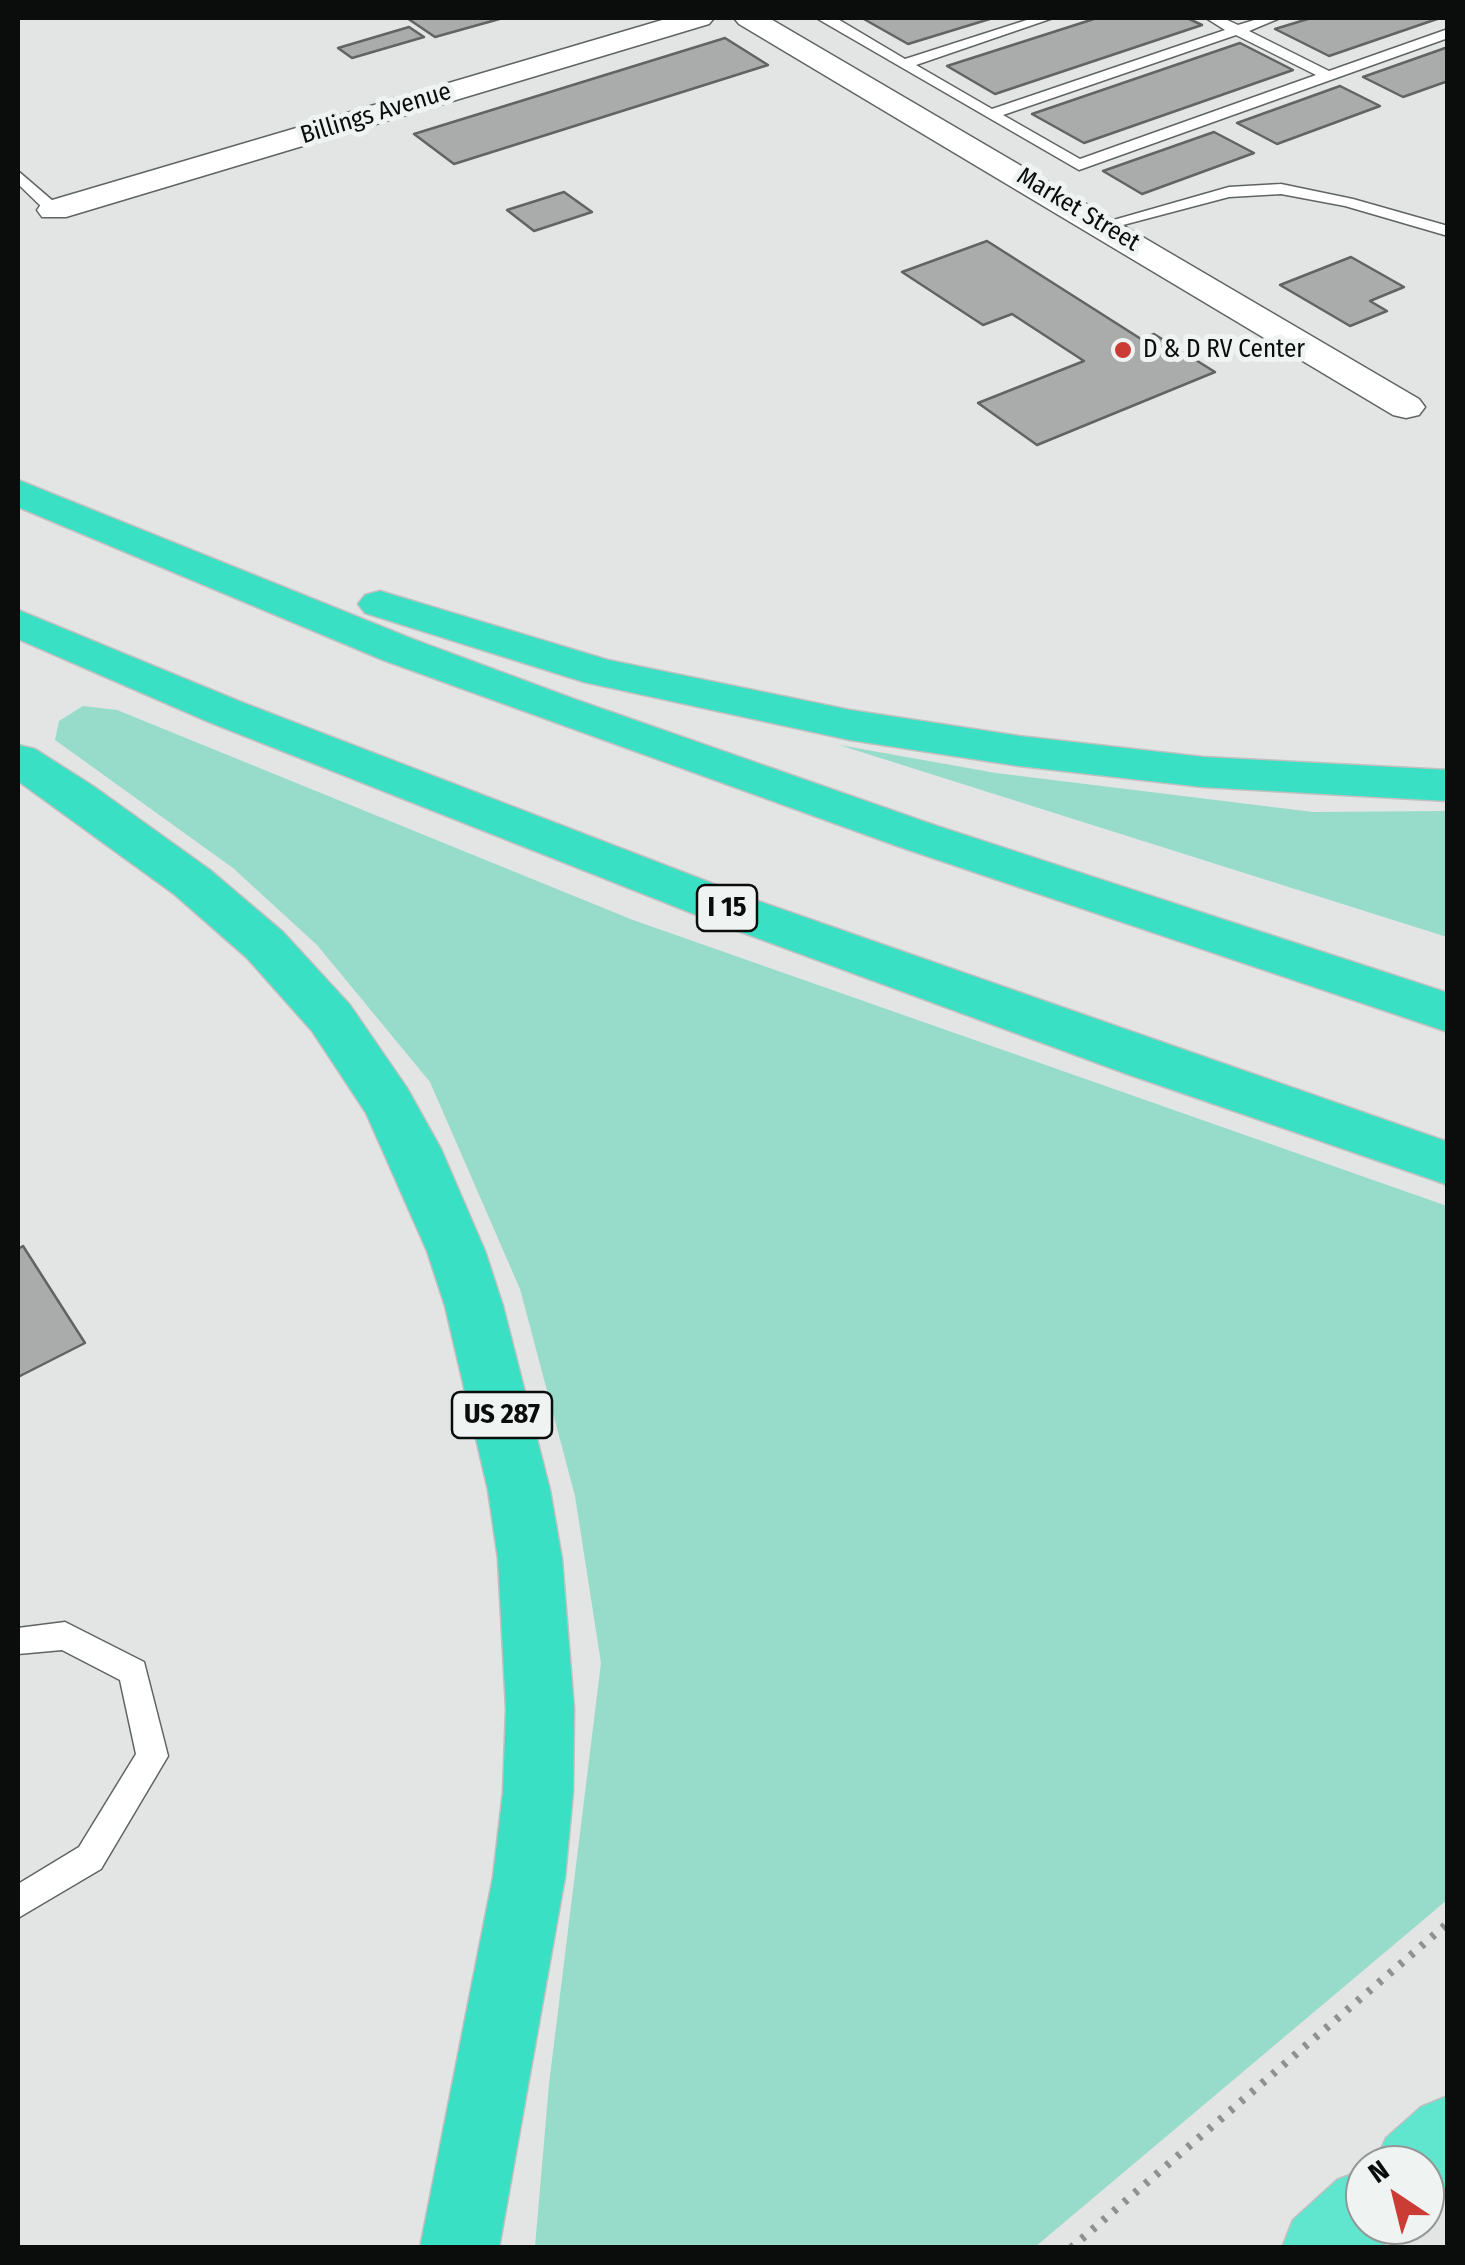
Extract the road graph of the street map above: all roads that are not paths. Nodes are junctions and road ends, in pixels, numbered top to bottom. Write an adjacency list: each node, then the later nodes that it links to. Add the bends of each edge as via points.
1 (699, 18): 13 (street, Billings Avenue)
2 (748, 18): 14 (street, Market Street)
3 (829, 18): 9 (lane)
4 (1046, 18): 9 (lane)
5 (1213, 18): 7 (lane)
6 (1273, 18): 7 (lane)
7 (1238, 30): 10 (lane); 11 (lane)
8 (1448, 33): 10 (lane)
9 (904, 64): 11 (lane)
10 (1328, 76): 11 (lane, via 1079,165)
11 (990, 114)
12 (18, 176): 13 (lane)
13 (54, 210)
14 (1104, 225): 15 (lane, via 1229,192 1281,189); 16 (street, Market Street)
15 (1448, 231)
16 (1406, 407)
17 (18, 492): 18 (highway)
18 (72, 515): 21 (highway, via 117,509 512,648 762,709 1112,763); 22 (highway, via 576,716)
19 (18, 623): 23 (highway, I 15, via 722,906)
20 (18, 760): 27 (highway, US 287, via 192,882 265,945 331,1018 413,1149 474,1306 530,1559 540,1726 515,1966)
21 (1448, 786)
22 (1448, 1013)
23 (1448, 1164)
24 (18, 1641): 25 (lane, via 65,1636 134,1672 152,1756 90,1858)
25 (18, 1902)
26 (1345, 2226): 28 (highway)
27 (459, 2248)
28 (1321, 2248)

